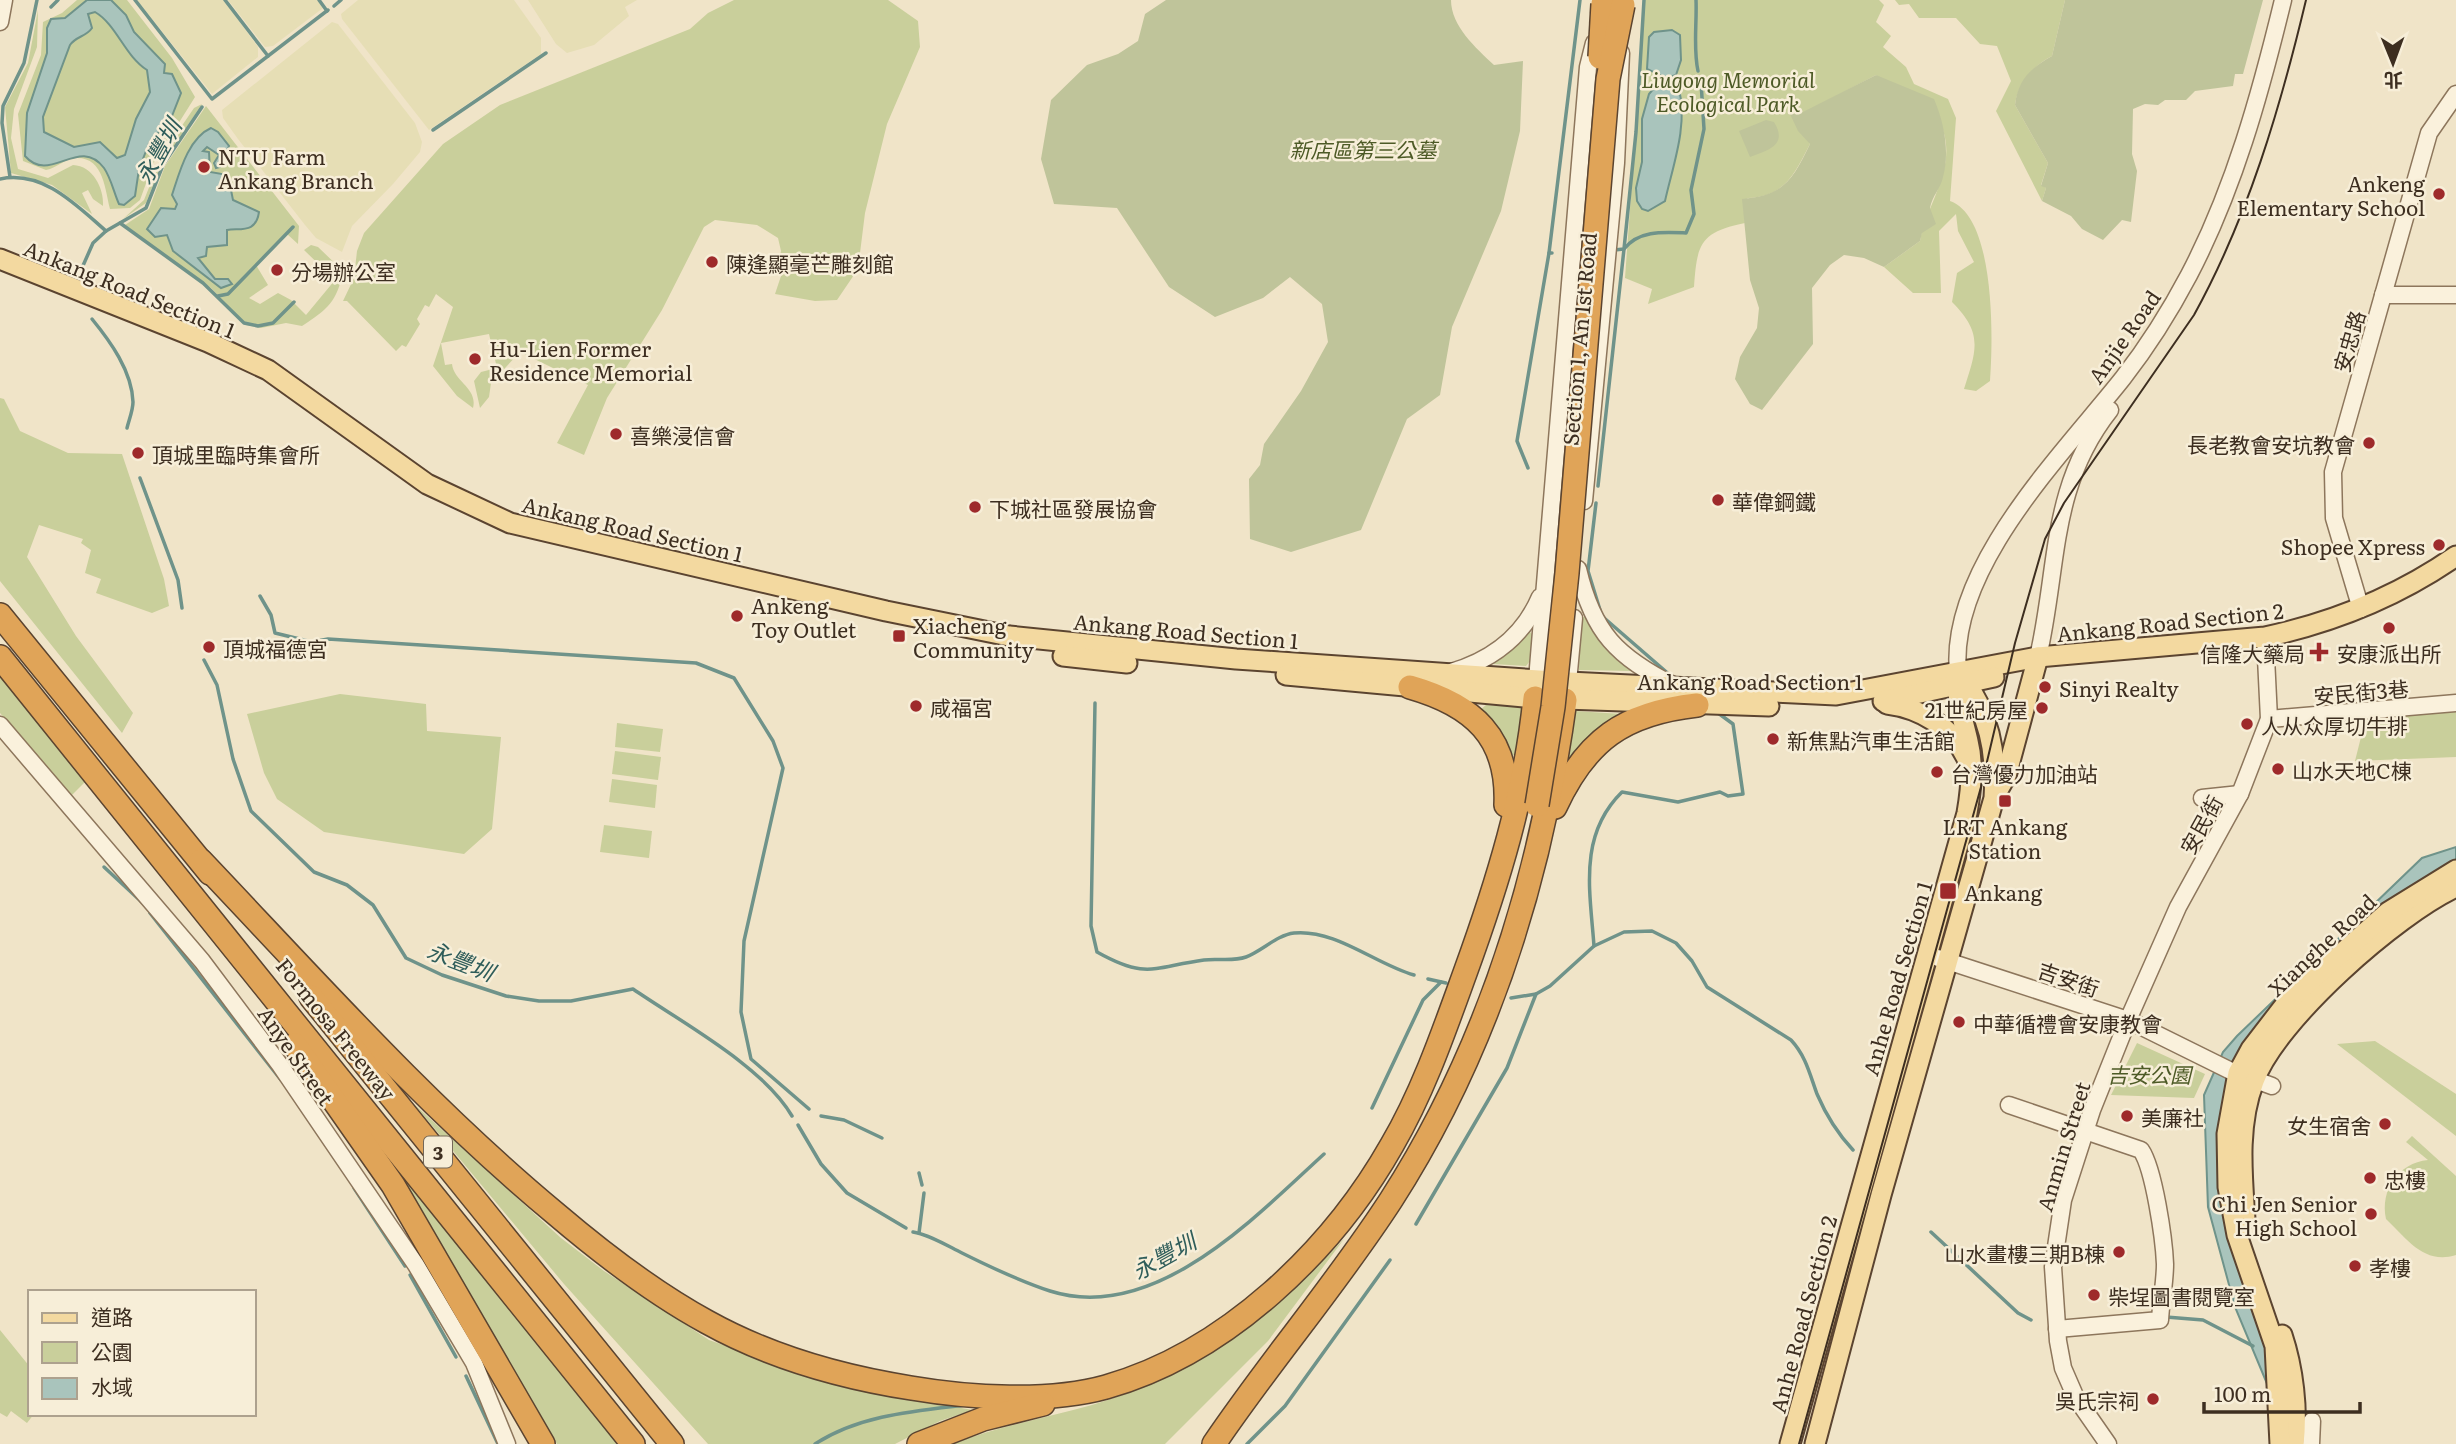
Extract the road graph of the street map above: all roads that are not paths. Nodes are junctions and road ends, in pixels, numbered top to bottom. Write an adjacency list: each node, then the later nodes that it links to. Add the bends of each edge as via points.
1 (4, 0): 5 (street)
2 (2283, 0): 11 (street, Anjie Road, via 2238,163 2210,232 2157,329)
3 (2293, 0): 11 (street, Anjie Road, via 2250,156 2219,236 2164,337)
4 (1613, 2): 12 (street, Section 1, An 1st Road, bridge, via 1588,67); 13 (street, Section 1, An 1st Road, bridge, via 1616,163); 37 (highway, bridge)
5 (0, 22)
6 (2456, 94): 9 (street, 安忠路, via 2429,133)
7 (0, 259): 22 (main road, Ankang Road Section 1, via 268,370 427,484 463,503 541,532 1009,636 1093,647)
8 (0, 272): 24 (main road, Ankang Road Section 1, via 263,378 423,493 538,541 928,634 1091,660)
9 (2383, 295): 10 (street); 17 (street, 安忠路, via 2333,472 2334,518)
10 (2456, 295)
11 (2100, 414): 21 (street, Anjie Road, via 2063,502); 23 (street, Anjie Road, via 2025,497 1989,554 1965,617 1957,654)
12 (1555, 491): 13 (street); 16 (street, Section 1, An 1st Road)
13 (1585, 494): 15 (street, Section 1, An 1st Road)
14 (2456, 556): 17 (main road, Ankang Road Section 2)
15 (1578, 569): 25 (street, via 1588,607 1607,639 1634,663); 27 (street, Section 1, An 1st Road)
16 (1546, 582): 22 (street, via 1531,617 1507,644 1472,666); 26 (street, Section 1, An 1st Road)
17 (2361, 609): 19 (main road, Ankang Road Section 2)
18 (0, 615): 39 (highway, Formosa Freeway / 3)
19 (2265, 637): 21 (main road, Ankang Road Section 2); 31 (street, 安民街)
20 (0, 657): 43 (highway, Formosa Freeway / 3)
21 (2038, 657): 23 (main road, Ankang Road Section 1, via 2021,671); 35 (main road, via 2006,776)
22 (1446, 673): 26 (main road, Ankang Road Section 1)
23 (1961, 681): 25 (main road, Ankang Road Section 1, via 1836,695); 28 (main road, Ankang Road Section 1); 33 (main road, Anhe Road Section 1); 35 (main road, via 1983,710 1992,740)
24 (1410, 687): 26 (main road, Ankang Road Section 1); 41 (highway, via 1460,707 1485,728 1498,750 1506,804)
25 (1681, 688): 27 (main road, Ankang Road Section 1)
26 (1536, 689): 27 (main road, Ankang Road Section 1); 41 (highway, via 1520,785)
27 (1567, 691): 30 (main road, Ankang Road Section 1); 38 (highway)
28 (1869, 703): 30 (main road, Ankang Road Section 1); 33 (main road, via 1908,708 1935,721 1962,749)
29 (2456, 703): 31 (street, 安民街3巷)
30 (1697, 705): 38 (highway, via 1650,713 1604,737 1573,773)
31 (2269, 719): 34 (street, 安民街)
32 (0, 725): 58 (street, Anye Street, via 202,961 280,1065 455,1330 474,1363)
33 (1971, 771): 44 (main road, Anhe Road Section 1, via 1967,813)
34 (2240, 794): 36 (street); 46 (street, 安民街, via 2178,907)
35 (1994, 798): 45 (main road)
36 (2202, 798)
37 (1532, 805): 50 (highway, via 1461,1016 1414,1121); 51 (highway, via 1506,924)
38 (1541, 842): 51 (highway, via 1504,967 1462,1069)
39 (201, 862): 55 (highway, via 473,1141 592,1244 678,1306 770,1351 883,1384 977,1395); 62 (highway, Formosa Freeway / 3)
40 (2456, 870): 47 (main road, Xianghe Road, via 2388,912 2288,1001 2251,1049)
41 (1496, 880): 50 (highway, via 1456,998)
42 (2456, 887): 47 (main road, Xianghe Road, via 2399,920 2338,976)
43 (214, 927): 54 (highway, via 393,1185); 61 (highway, Formosa Freeway / 3, via 348,1086)
44 (1926, 954): 45 (street, 吉安街); 52 (main road, Anhe Road Section 1)
45 (1947, 961): 46 (street, 吉安街); 67 (main road)
46 (2128, 1020): 47 (street, 吉安街); 49 (street, Anmin Street)
47 (2249, 1077): 69 (main road, Xianghe Road, via 2227,1134 2228,1187 2237,1235 2275,1346); 70 (main road, Xianghe Road, via 2240,1155 2246,1225 2289,1358)
48 (2009, 1105): 49 (street)
49 (2084, 1132): 53 (street, Anmin Street, via 2063,1200 2053,1267); 53 (street, via 2141,1150 2147,1159 2165,1264 2160,1320)
50 (1393, 1144): 55 (highway, via 1338,1223 1269,1293 1184,1354)
51 (1415, 1160): 56 (highway, via 1343,1272)
52 (1858, 1197): 66 (main road, Anhe Road Section 2)
53 (2057, 1329): 68 (street, Anmin Street, via 2063,1368 2076,1398)
54 (503, 1379): 59 (highway); 60 (highway)
55 (1104, 1388): 63 (highway, via 983,1419)
56 (1249, 1394): 64 (highway); 65 (highway)
57 (2312, 1421): 71 (street)
58 (507, 1444)
59 (533, 1444)
60 (543, 1444)
61 (633, 1444)
62 (672, 1444)
63 (919, 1444)
64 (1197, 1444)
65 (1214, 1444)
66 (1790, 1444)
67 (1815, 1444)
68 (2108, 1444)
69 (2280, 1444)
70 (2294, 1444)
71 (2311, 1444)

